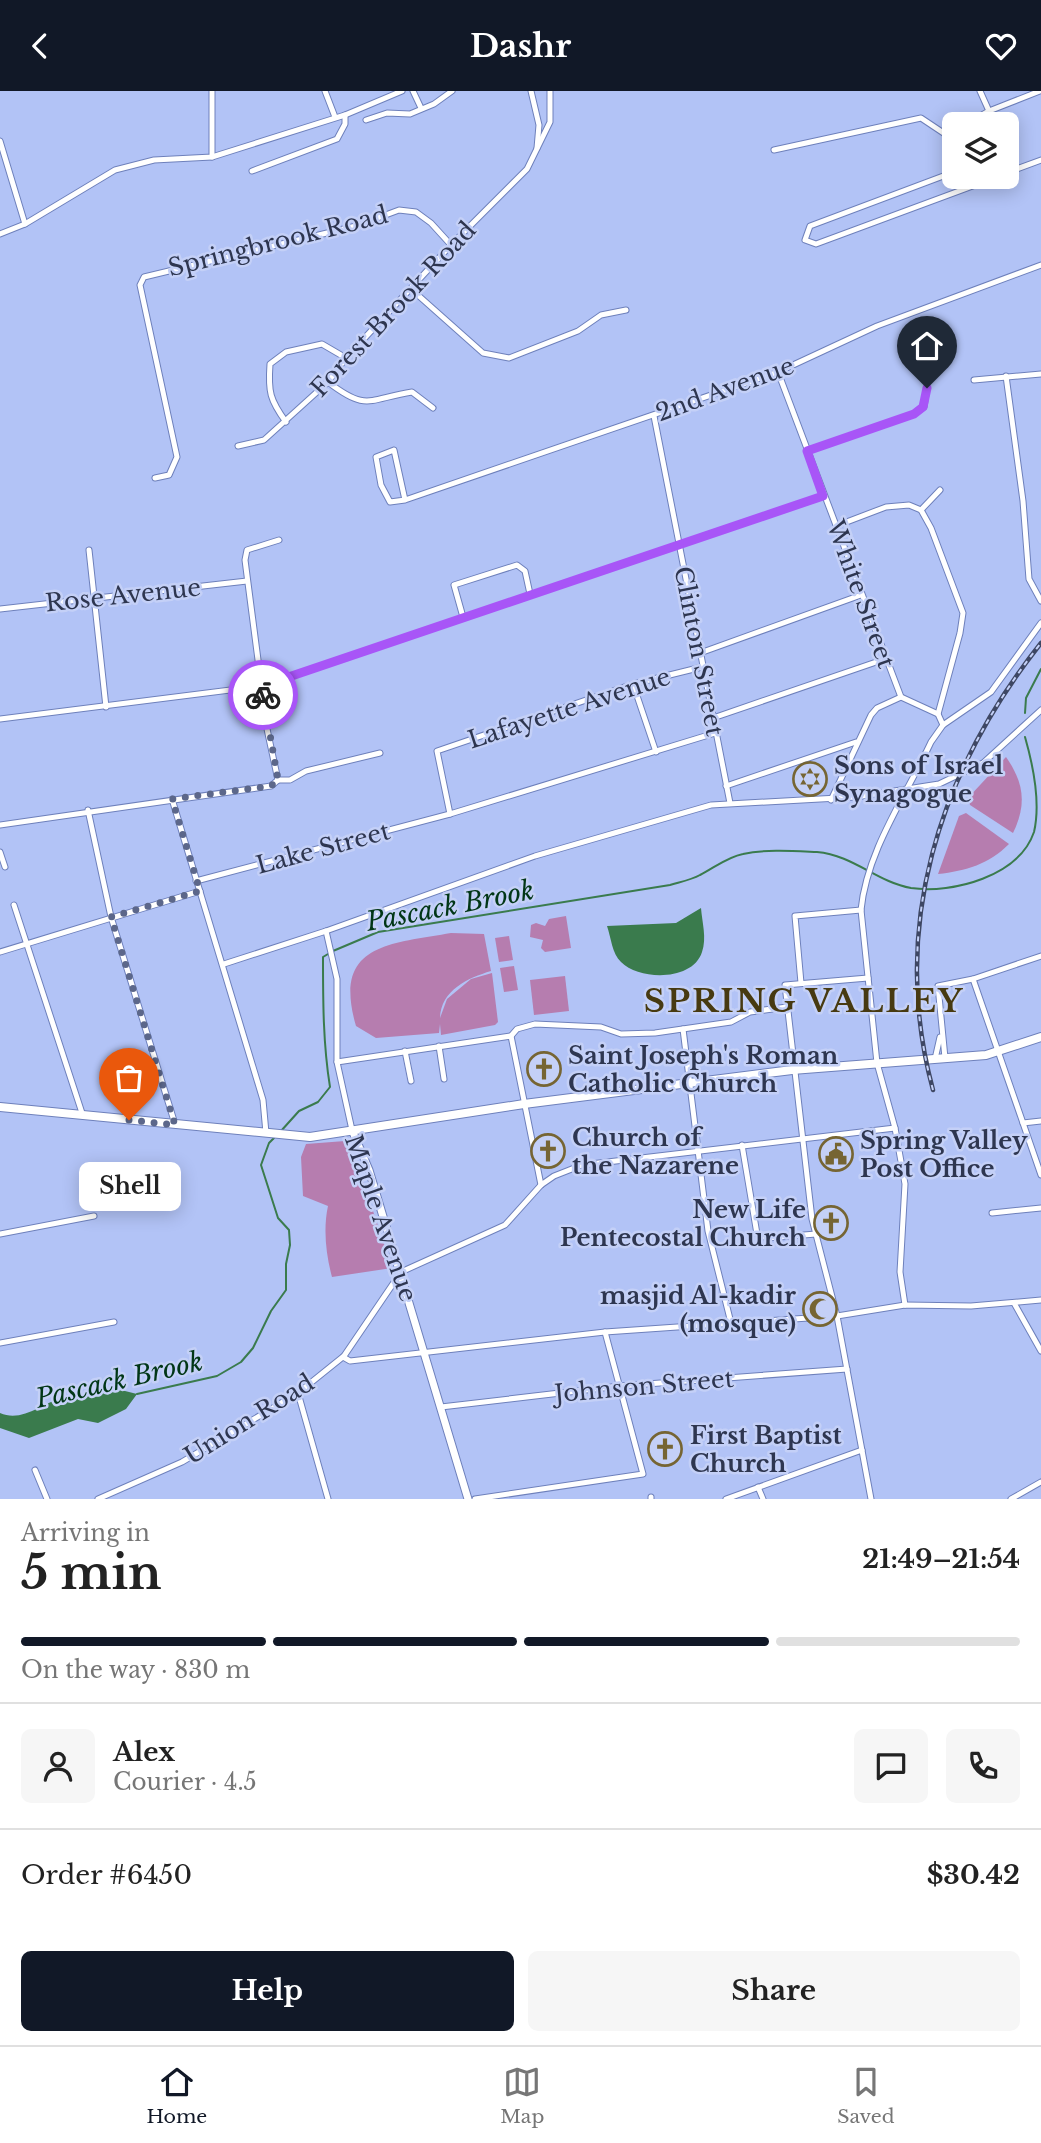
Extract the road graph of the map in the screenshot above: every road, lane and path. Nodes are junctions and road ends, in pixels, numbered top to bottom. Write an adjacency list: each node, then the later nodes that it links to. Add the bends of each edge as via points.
1 (212, 91): 19 (street)
2 (326, 91): 13 (street)
3 (402, 91): 12 (street)
4 (413, 91): 10 (street)
5 (452, 91): 10 (street)
6 (531, 91): 18 (street, via 539,125)
7 (550, 91): 18 (street, Forest Brook Road, via 550,122)
8 (981, 91): 11 (street)
9 (1040, 91): 11 (street)
10 (421, 108): 14 (street, via 410,114 387,113)
11 (989, 111)
12 (345, 115): 13 (street); 22 (street, via 337,139)
13 (335, 117): 19 (street)
14 (366, 120)
15 (942, 128): 17 (street, via 921,118)
16 (0, 141): 25 (street)
17 (774, 150)
18 (536, 154): 27 (street, Forest Brook Road, via 527,169)
19 (212, 157): 25 (street, via 154,160 116,170)
20 (1041, 160): 21 (street)
21 (1019, 168)
22 (252, 171)
23 (942, 176): 24 (street, via 810,226 806,240 816,244)
24 (962, 189)
25 (25, 224): 26 (street)
26 (0, 235)
27 (451, 245): 29 (street, Forest Brook Road); 43 (street, Springbrook Road, via 416,212 399,210 356,226 144,277 140,285 177,457 169,475)
28 (1041, 265): 32 (street, 2nd Avenue, via 877,326)
29 (411, 289): 30 (street, via 483,353 509,358 578,331 601,315); 31 (street, Forest Brook Road)
30 (625, 310)
31 (346, 358): 36 (street, Forest Brook Road); 40 (street, via 322,344 285,352 270,364 272,402)
32 (778, 372): 39 (street, 2nd Avenue); 42 (street, White Street)
33 (1041, 374): 34 (street)
34 (1006, 376): 35 (street); 56 (street, via 1029,579)
35 (974, 380)
36 (328, 382): 38 (street, via 363,403 412,392); 40 (street, Forest Brook Road)
37 (927, 388): 42 (street, via 923,407 914,414)
38 (433, 408)
39 (654, 416): 46 (street, 2nd Avenue); 50 (street, Clinton Street)
40 (286, 422): 41 (street, Forest Brook Road, via 264,440)
41 (238, 446)
42 (807, 451): 45 (street, White Street)
43 (155, 478)
44 (940, 490): 47 (street)
45 (823, 496): 48 (street, White Street); 50 (street)
46 (405, 500): 46 (street, via 394,450 376,457 381,485 390,502)
47 (921, 510): 48 (street, via 909,505 886,507); 68 (street, via 962,613)
48 (836, 526): 54 (street, White Street)
49 (279, 540): 52 (street, via 247,550)
50 (678, 543): 53 (street); 60 (street, Clinton Street)
51 (89, 550): 55 (street)
52 (247, 581): 55 (street, Rose Avenue); 64 (street)
53 (530, 594): 58 (street); 58 (street, via 525,571 517,565 454,585)
54 (861, 595): 60 (street, Lafayette Avenue); 61 (street, White Street)
55 (95, 599): 57 (street, Rose Avenue); 66 (street)
56 (1041, 601)
57 (0, 609)
58 (463, 617): 64 (street)
59 (1041, 623): 71 (street, via 991,692)
60 (700, 653): 62 (street, Clinton Street)
61 (885, 659): 65 (street, White Street); 69 (street)
62 (702, 667): 63 (street, Lafayette Avenue); 69 (street, Clinton Street)
63 (633, 684): 75 (street); 83 (street, Lafayette Avenue, via 437,751)
64 (262, 686): 66 (street); 76 (street)
65 (901, 697): 68 (street); 73 (street, via 877,708)
66 (106, 707): 70 (street)
67 (1041, 710): 78 (street, via 978,767 949,781)
68 (938, 714): 71 (street)
69 (713, 718): 72 (street, Clinton Street)
70 (0, 719)
71 (943, 725): 78 (street)
72 (715, 733): 75 (street); 77 (street, Clinton Street)
73 (856, 742): 77 (street); 80 (street)
74 (380, 753): 76 (street)
75 (656, 753): 83 (street, Lake Street)
76 (278, 780): 79 (street, via 271,786)
77 (726, 786): 81 (street, Clinton Street)
78 (909, 789): 80 (street); 90 (street, via 874,857)
79 (172, 799): 82 (street); 87 (street)
80 (831, 800): 81 (street)
81 (730, 803): 92 (street, via 690,810 535,856)
82 (88, 810): 84 (street); 91 (street)
83 (450, 814): 87 (street, Lake Street)
84 (0, 825)
85 (0, 852): 86 (street)
86 (5, 867)
87 (196, 881): 88 (street)
88 (200, 891): 91 (street); 96 (street)
89 (14, 905): 93 (street)
90 (861, 910): 97 (street); 99 (street, via 795,916)
91 (111, 917): 93 (street); 119 (street)
92 (326, 931): 96 (street); 108 (street, Maple Avenue, via 337,979)
93 (28, 943): 94 (street); 116 (street)
94 (0, 952)
95 (1041, 956): 98 (street)
96 (224, 964): 122 (street)
97 (868, 978): 99 (street); 109 (street)
98 (973, 979): 106 (street); 107 (street, via 938,986)
99 (801, 983): 100 (street, via 785,985)
100 (787, 1007): 101 (street); 110 (street)
101 (683, 1029): 102 (street, via 621,1034 601,1027 535,1024 517,1029); 113 (street)
102 (511, 1036): 104 (street); 114 (street)
103 (1041, 1037): 106 (main road)
104 (439, 1045): 105 (street); 111 (street)
105 (405, 1051): 108 (street); 112 (street)
106 (999, 1052): 107 (main road); 118 (street)
107 (940, 1059): 109 (main road)
108 (337, 1062): 121 (street, Maple Avenue)
109 (877, 1063): 110 (main road); 120 (street)
110 (793, 1070): 113 (main road); 123 (street)
111 (444, 1079)
112 (411, 1081)
113 (690, 1083): 114 (main road); 125 (street)
114 (524, 1104): 121 (main road); 127 (street)
115 (0, 1107): 116 (main road)
116 (83, 1116): 119 (main road)
117 (1041, 1121): 118 (street)
118 (1023, 1123): 126 (street)
119 (175, 1125): 122 (main road)
120 (894, 1128): 123 (street); 136 (street, via 905,1184 900,1272)
121 (352, 1130): 122 (main road, via 310,1137); 133 (street, Maple Avenue)
122 (269, 1133)
123 (802, 1138): 124 (street); 132 (street)
124 (743, 1146): 125 (street); 132 (street, via 755,1229 767,1238)
125 (698, 1151): 127 (street, via 582,1165); 139 (street, via 708,1231)
126 (1041, 1175)
127 (541, 1185): 133 (street, via 505,1225)
128 (1041, 1207): 129 (street)
129 (992, 1213)
130 (94, 1216): 131 (street)
131 (0, 1234)
132 (816, 1234): 137 (street)
133 (401, 1272): 143 (street, Maple Avenue); 144 (street, Union Road)
134 (1041, 1300): 135 (street)
135 (1014, 1303): 136 (street); 142 (street)
136 (905, 1305): 137 (street)
137 (837, 1316): 139 (street); 145 (street)
138 (114, 1322): 141 (street)
139 (731, 1323): 140 (street)
140 (605, 1332): 143 (street); 146 (street)
141 (0, 1343)
142 (1041, 1351)
143 (425, 1352): 144 (street, via 350,1361); 148 (street, Maple Avenue)
144 (342, 1357): 147 (street, Union Road)
145 (847, 1369): 146 (street, Johnson Street); 149 (street)
146 (620, 1386): 148 (street, Johnson Street); 157 (street, via 643,1474)
147 (298, 1393): 154 (street, Union Road, via 182,1462); 155 (street)
148 (441, 1407): 156 (street, Maple Avenue)
149 (862, 1450): 152 (street); 160 (street)
150 (36, 1470): 153 (street)
151 (1041, 1482): 161 (street)
152 (758, 1487): 158 (street); 159 (street)
153 (47, 1499)
154 (98, 1499)
155 (328, 1499)
156 (468, 1499)
157 (475, 1499)
158 (726, 1499)
159 (763, 1499)
160 (871, 1499)
161 (1011, 1499)

